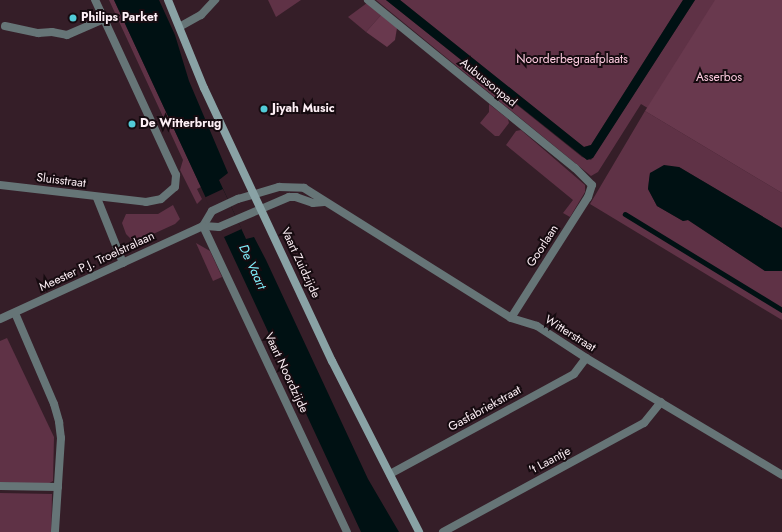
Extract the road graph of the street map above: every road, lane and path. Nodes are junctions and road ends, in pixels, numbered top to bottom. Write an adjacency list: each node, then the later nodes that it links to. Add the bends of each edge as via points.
1 (95, 0): 5 (street)
2 (168, 0): 7 (main road, Vaart Zuidzijde)
3 (215, 0): 7 (street, via 201,15)
4 (368, 0): 9 (street, Aubussonpad, via 575,168)
5 (104, 20): 6 (street, via 67,35 38,33); 11 (street, via 177,182 170,193 157,202)
6 (5, 26)
7 (181, 26): 10 (main road, Vaart Zuidzijde, via 204,88)
8 (0, 185): 11 (street, Sluisstraat)
9 (592, 185): 17 (street, Goorlaan, via 588,197)
10 (254, 194): 12 (street, Witterstraat, via 279,187 297,186 316,194); 13 (main road, Vaart Zuidzijde); 14 (street, via 212,212)
11 (97, 198): 15 (street, Sluisstraat)
12 (324, 202): 13 (street, Witterstraat, via 313,203 289,197); 17 (street, Witterstraat)
13 (261, 207): 14 (street, Meester P.J. Troelstralaan, via 219,227); 21 (main road, Vaart Zuidzijde, via 332,361)
14 (203, 226): 15 (street, Meester P.J. Troelstralaan); 26 (street, Vaart Noordzijde)
15 (123, 263): 16 (street, Meester P.J. Troelstralaan)
16 (15, 313): 18 (street, Meester P.J. Troelstralaan); 24 (street, via 54,404 61,438)
17 (511, 318): 19 (street, Witterstraat, via 537,326)
18 (0, 319)
19 (586, 358): 20 (street, Witterstraat); 21 (street, Gasfabriekstraat, via 574,374)
20 (661, 402): 22 (street, Witterstraat); 28 (street, 't Laantje, via 644,423)
21 (390, 474): 27 (main road, Vaart Zuidzijde)
22 (782, 475)
23 (0, 486): 24 (street)
24 (58, 487): 25 (street)
25 (55, 532)
26 (347, 532)
27 (419, 532)
28 (442, 532)

